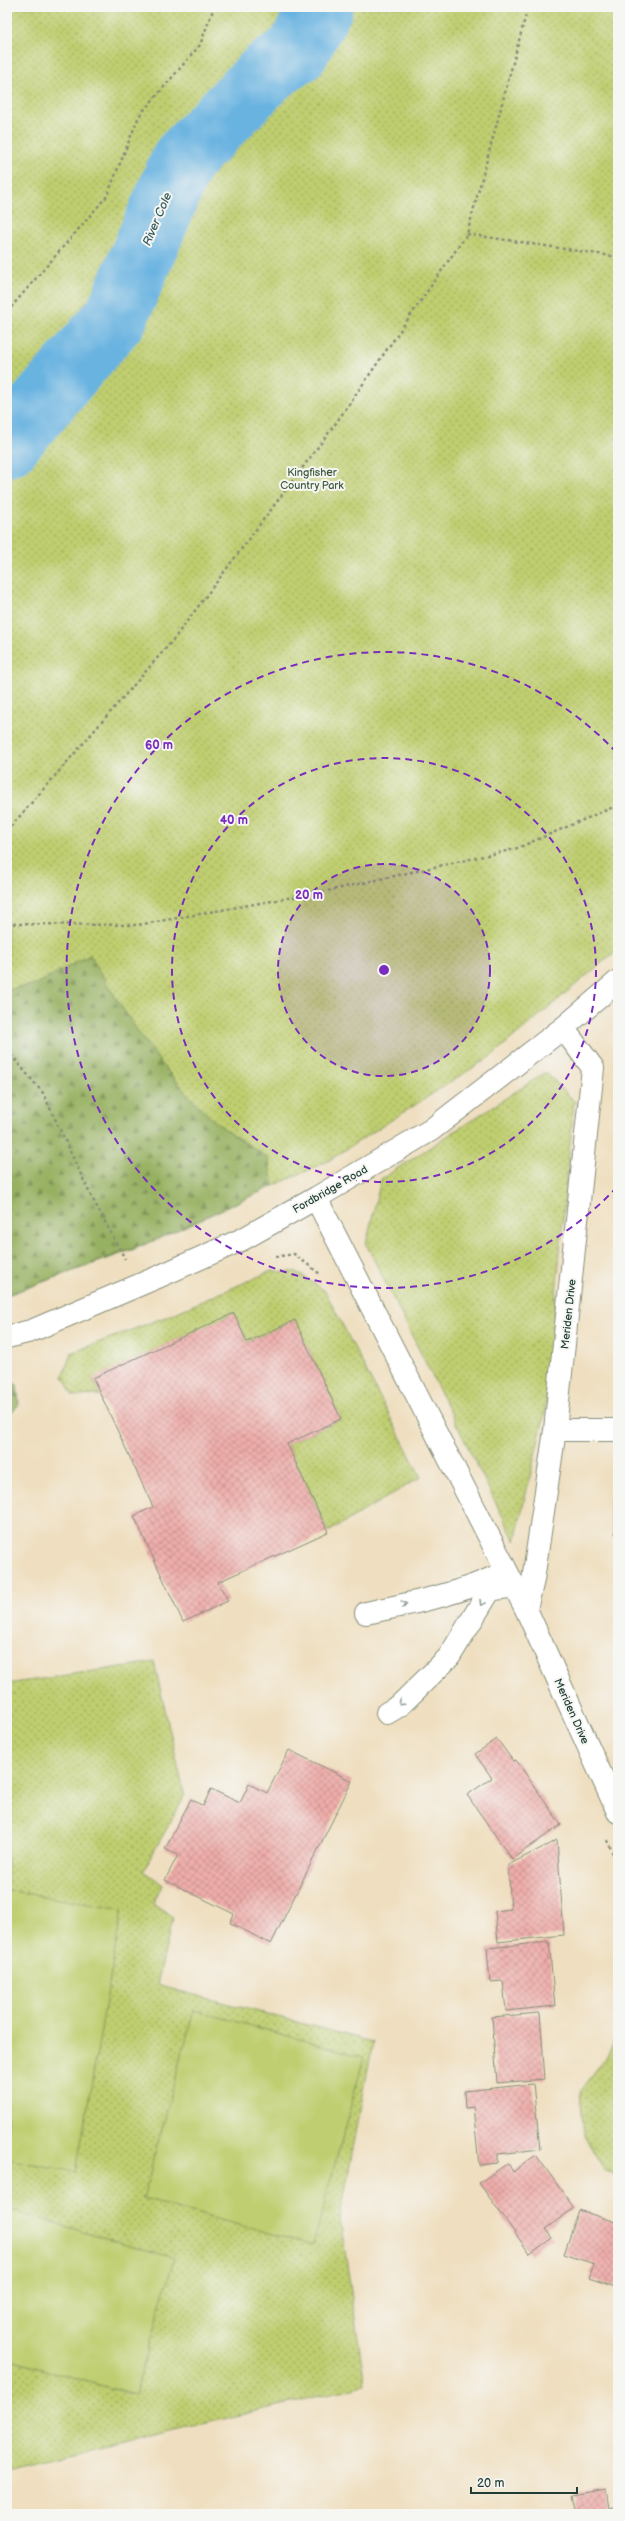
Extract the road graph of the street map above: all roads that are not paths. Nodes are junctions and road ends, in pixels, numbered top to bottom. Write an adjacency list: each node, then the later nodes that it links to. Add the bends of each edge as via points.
1 (618, 981): 2 (street, Fordbridge Road)
2 (563, 1028): 3 (street, Fordbridge Road, via 431,1130); 5 (street, Meriden Drive, via 593,1068)
3 (316, 1198): 4 (street, Fordbridge Road, via 243,1239 31,1331); 7 (street, Meriden Drive)
4 (7, 1337)
5 (556, 1430): 6 (street); 8 (street, Meriden Drive, via 533,1580)
6 (618, 1430)
7 (510, 1579): 8 (street, Meriden Drive); 9 (street, one-way to 7, via 486,1582); 10 (street, one-way to 10, via 490,1590 449,1657 399,1706)
8 (526, 1609): 11 (street, Meriden Drive)
9 (366, 1613)
10 (387, 1713)
11 (618, 1812)

